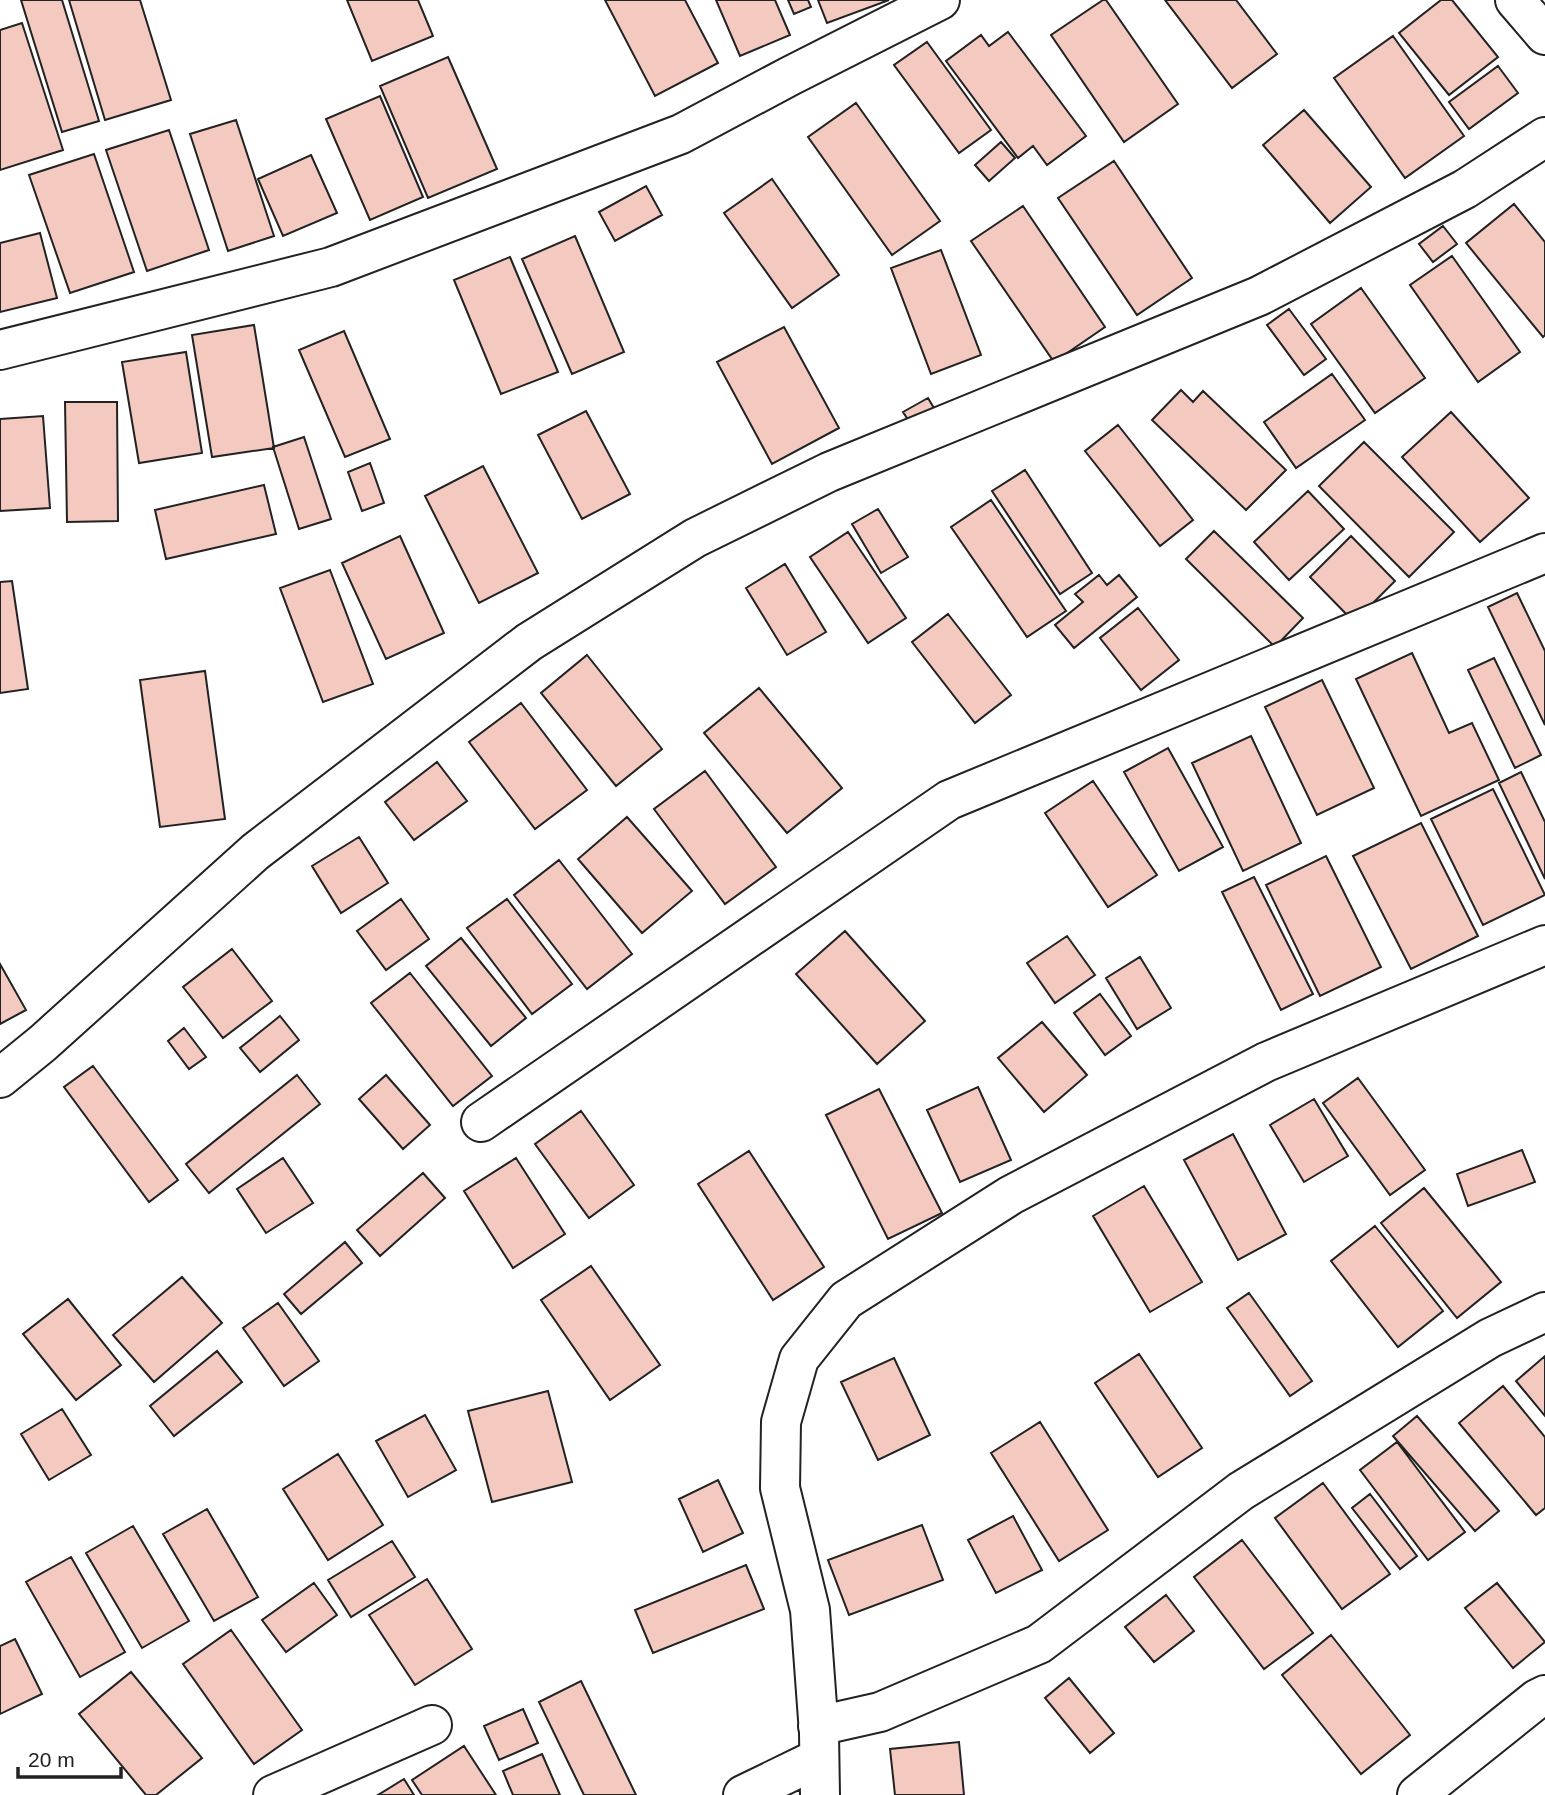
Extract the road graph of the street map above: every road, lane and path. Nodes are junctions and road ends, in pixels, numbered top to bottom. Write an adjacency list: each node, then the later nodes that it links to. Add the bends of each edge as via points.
1 (940, 0): 5 (street, via 681,134 331,267)
2 (1515, 0): 3 (street)
3 (1545, 34)
4 (1545, 137): 8 (street, via 1465,189 1259,296 829,472 695,537 529,642 255,852)
5 (0, 350)
6 (1545, 553): 9 (street, via 949,800)
7 (1545, 944): 13 (street, via 1266,1062 1011,1195 846,1300 799,1359 781,1422 780,1488 810,1611)
8 (0, 1078)
9 (481, 1122)
10 (1545, 1312): 13 (street, via 1490,1338 1241,1491 1039,1644 880,1712)
11 (1545, 1695): 16 (street)
12 (432, 1725): 14 (street)
13 (819, 1760): 15 (street)
14 (273, 1795)
15 (744, 1795)
16 (1418, 1795)

